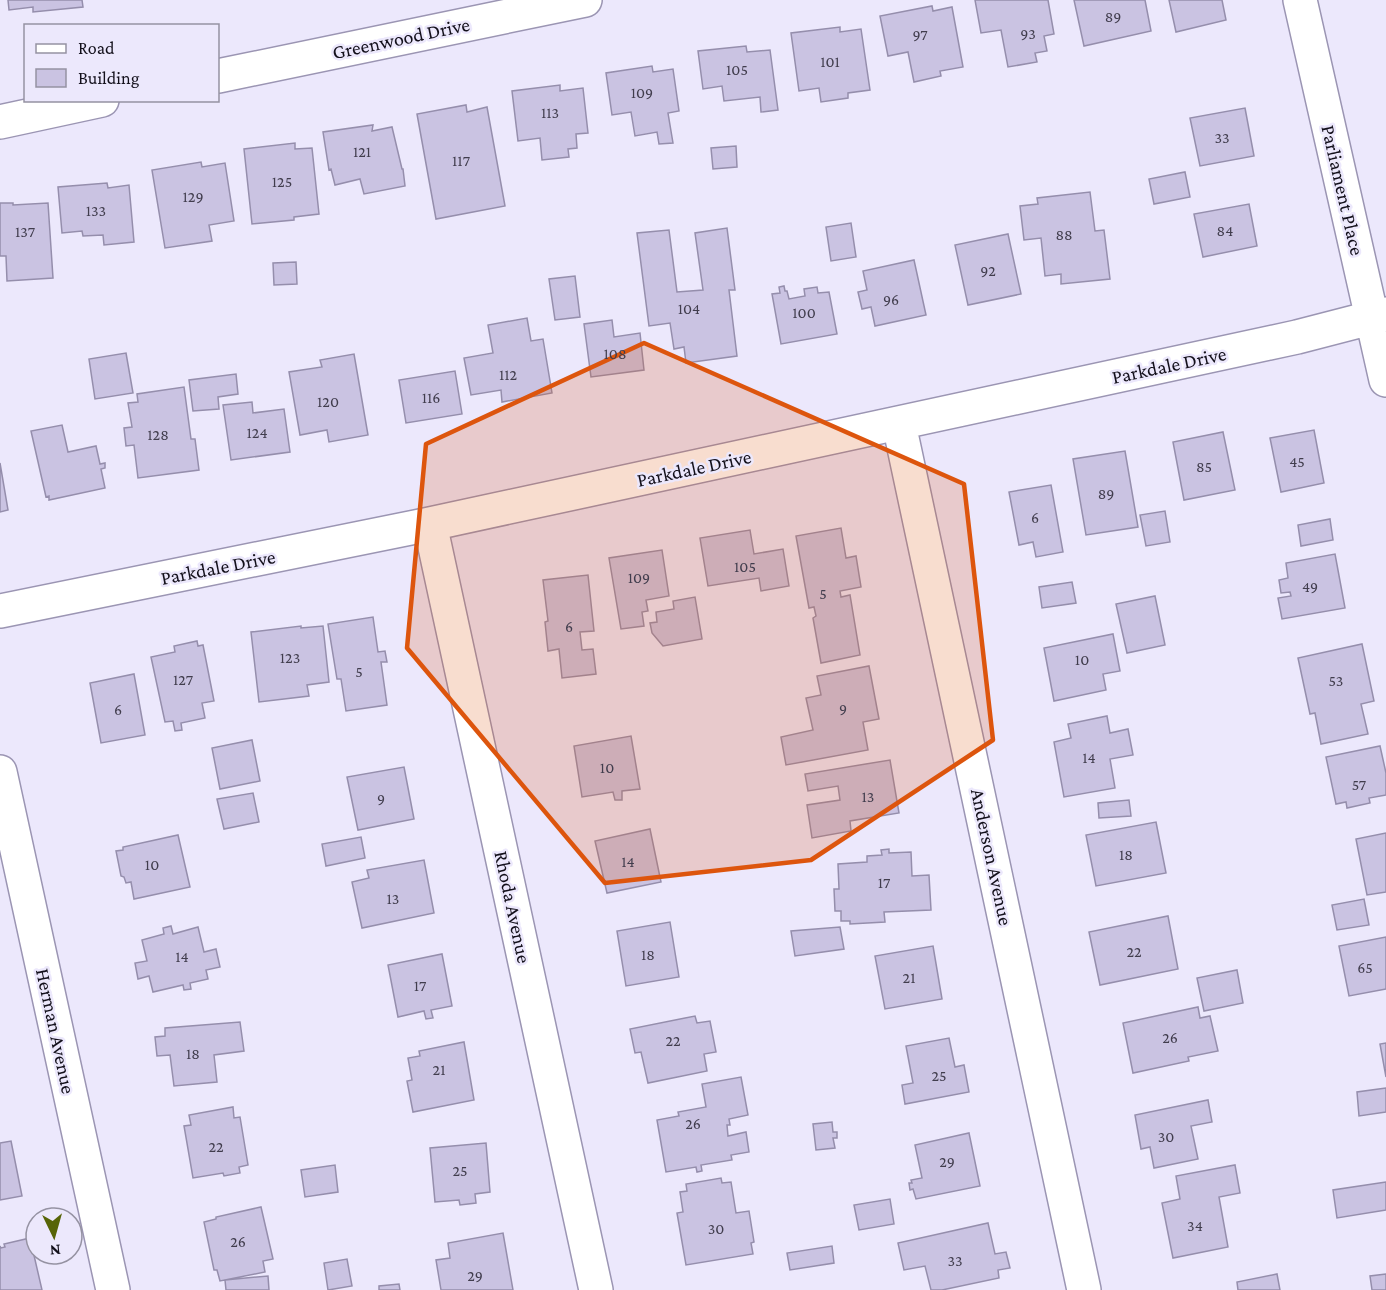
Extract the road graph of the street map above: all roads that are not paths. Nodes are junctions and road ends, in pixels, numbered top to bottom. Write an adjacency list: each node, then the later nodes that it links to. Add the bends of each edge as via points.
1 (585, 0): 3 (street, Greenwood Drive)
2 (1300, 0): 6 (street, Parliament Place)
3 (219, 76)
4 (93, 102): 5 (street)
5 (0, 122)
6 (1379, 316): 7 (street, Parliament Place); 8 (street, Parkdale Drive, via 1297,338)
7 (1386, 380)
8 (899, 424): 9 (street, Parkdale Drive); 14 (street, Anderson Avenue)
9 (430, 524): 10 (street, Parkdale Drive); 13 (street, Rhoda Avenue)
10 (0, 610)
11 (0, 772): 12 (street, Herman Avenue)
12 (112, 1290)
13 (596, 1290)
14 (1084, 1290)

